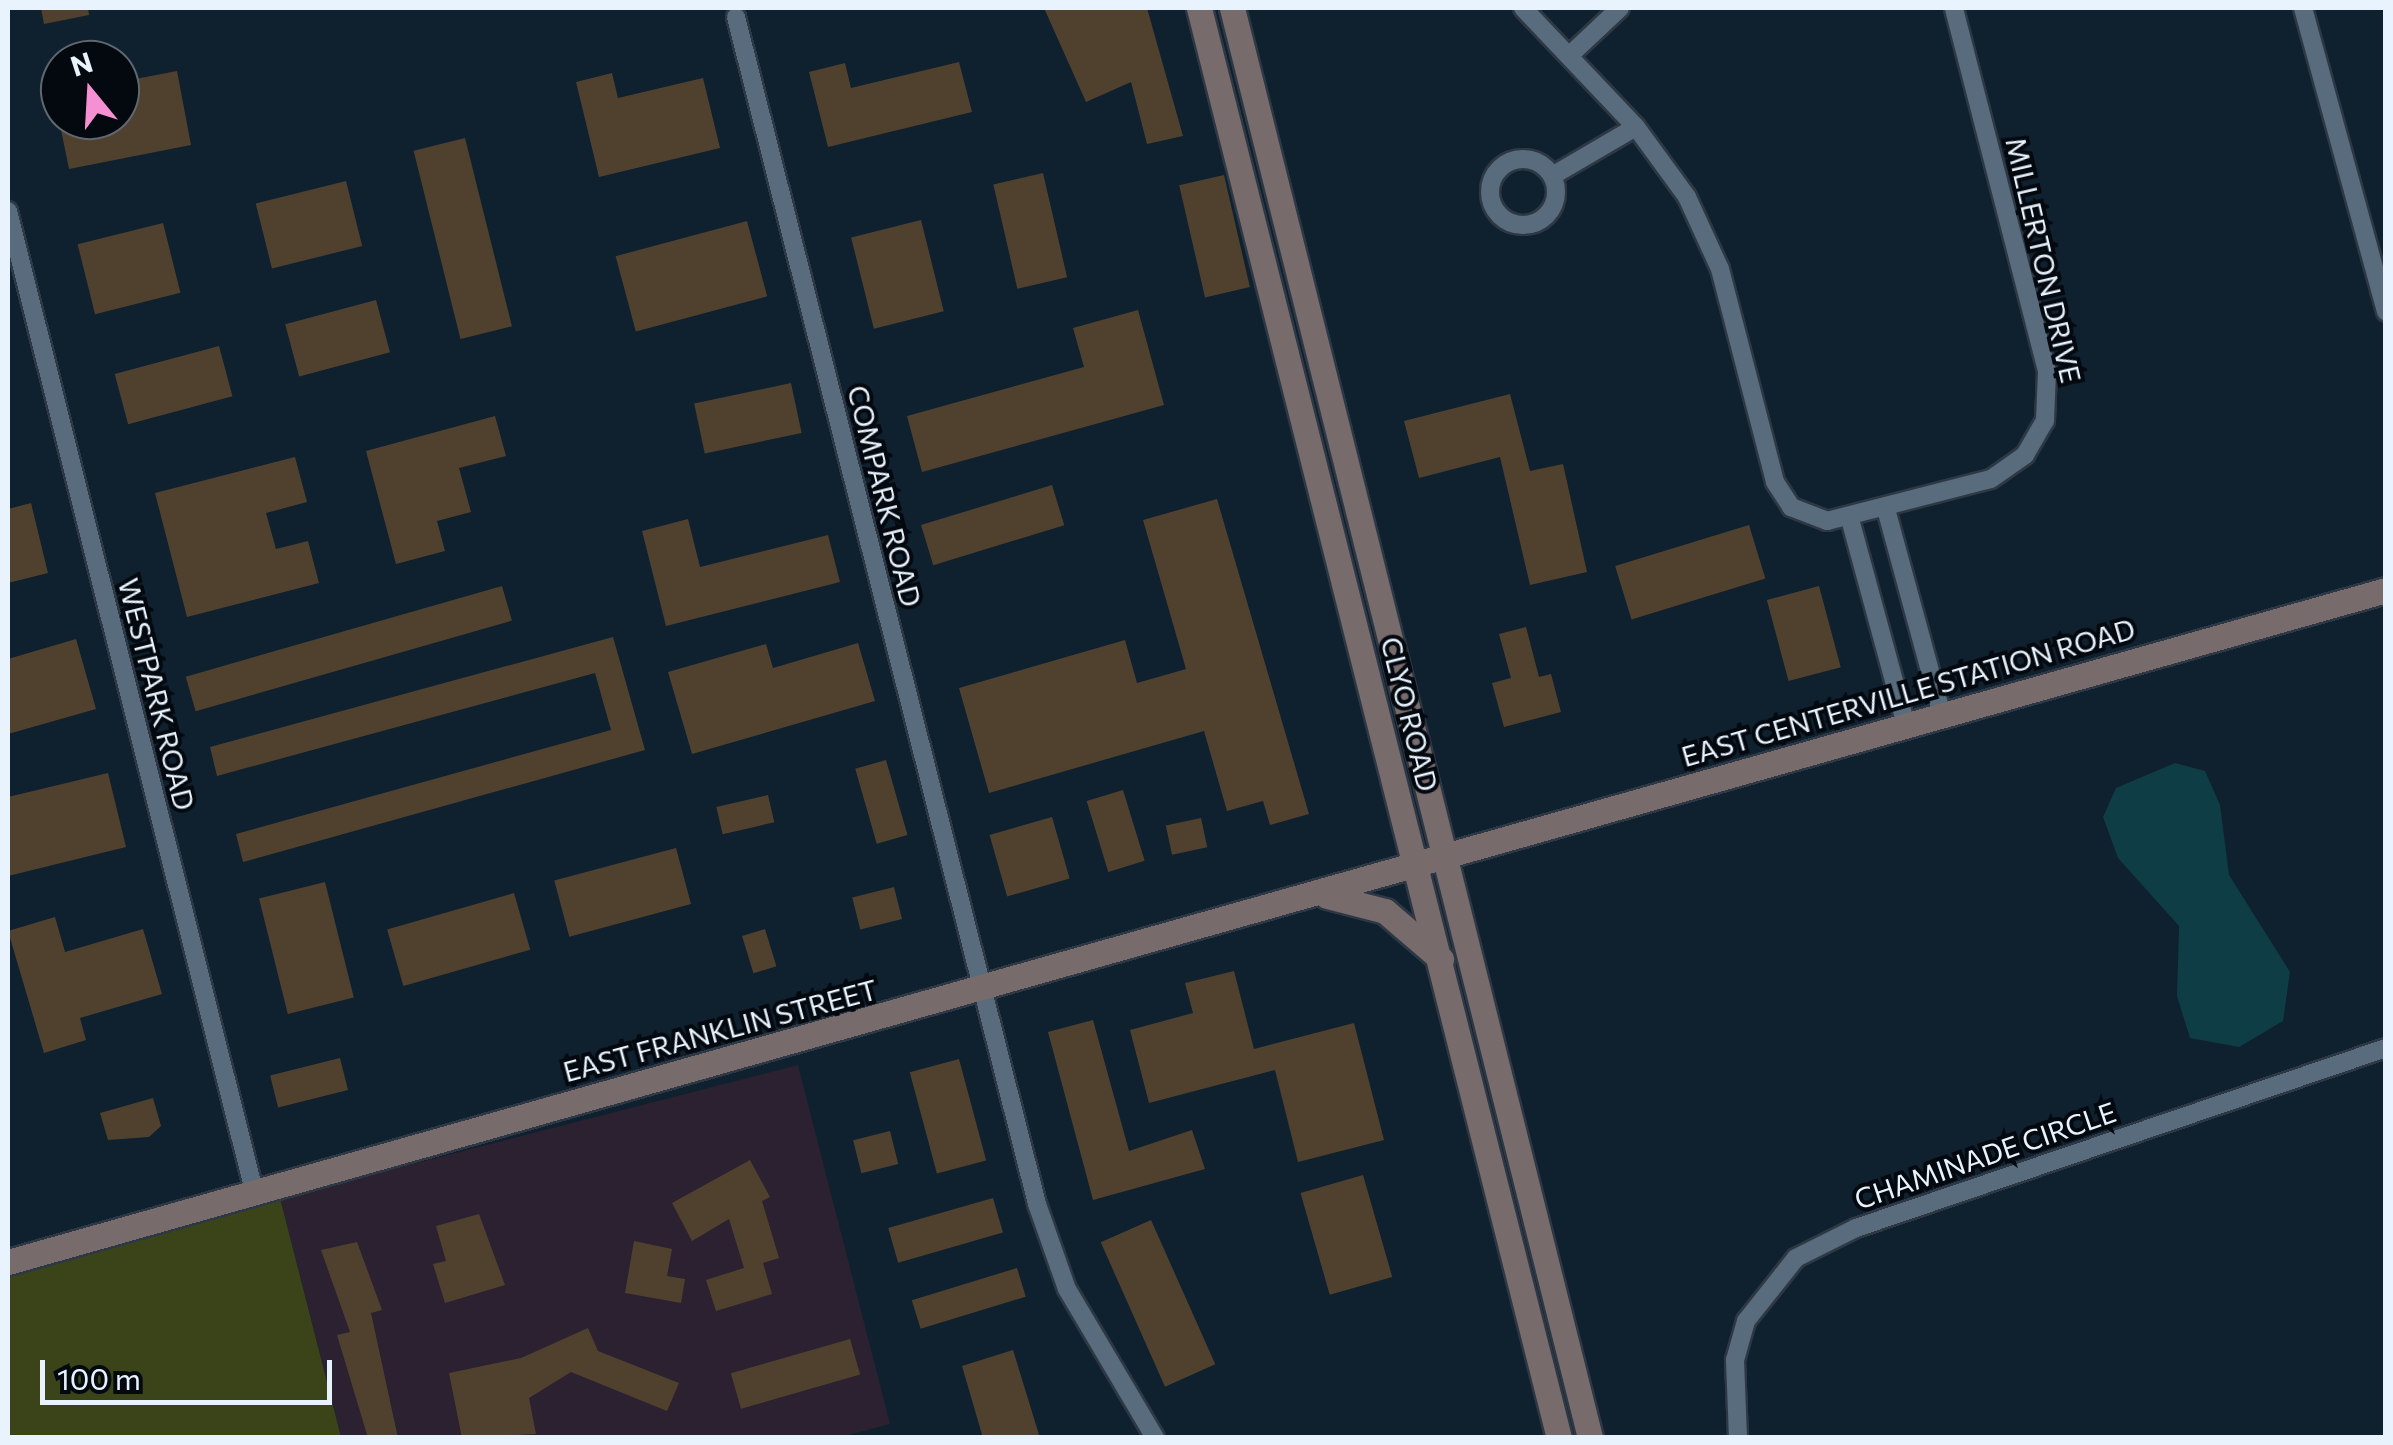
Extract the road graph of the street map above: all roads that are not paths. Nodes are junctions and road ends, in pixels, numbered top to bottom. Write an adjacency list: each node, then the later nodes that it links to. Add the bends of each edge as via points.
1 (1198, 8): 22 (street, CLYO ROAD)
2 (1232, 8): 21 (street, CLYO ROAD)
3 (1523, 8): 9 (street)
4 (1554, 8): 9 (street)
5 (1620, 8): 10 (street)
6 (1954, 8): 16 (street, MILLERTON DRIVE, via 2048,404 2037,438 2007,471)
7 (2303, 8): 14 (street)
8 (736, 16): 25 (street, COMPARK ROAD)
9 (1539, 23): 10 (street)
10 (1572, 54): 11 (street)
11 (1636, 127): 12 (street); 17 (street, via 1687,197 1720,268 1783,499 1811,517)
12 (1552, 176)
13 (8, 211): 27 (street, WESTPARK ROAD)
14 (2379, 252): 15 (street)
15 (2386, 312)
16 (1886, 509): 17 (street, MILLERTON DRIVE); 19 (street)
17 (1850, 519): 20 (street)
18 (2386, 590): 19 (street, EAST CENTERVILLE STATION ROAD)
19 (1940, 711): 20 (street, EAST CENTERVILLE STATION ROAD)
20 (1905, 721): 21 (street, EAST CENTERVILLE STATION ROAD)
21 (1449, 860): 22 (street, EAST FRANKLIN STREET); 31 (street, CLYO ROAD)
22 (1418, 867): 23 (street, EAST FRANKLIN STREET); 24 (street, CLYO ROAD)
23 (1318, 895): 24 (street, via 1385,911); 25 (street, EAST FRANKLIN STREET)
24 (1441, 959): 30 (street, CLYO ROAD)
25 (980, 990): 27 (street, EAST FRANKLIN STREET); 29 (street, COMPARK ROAD, via 1050,1248)
26 (2386, 1048): 32 (street, CHAMINADE CIRCLE, via 1856,1228 1796,1258 1746,1321 1736,1360)
27 (254, 1191): 28 (street, EAST FRANKLIN STREET)
28 (8, 1262)
29 (1155, 1438)
30 (1559, 1438)
31 (1590, 1438)
32 (1738, 1438)

